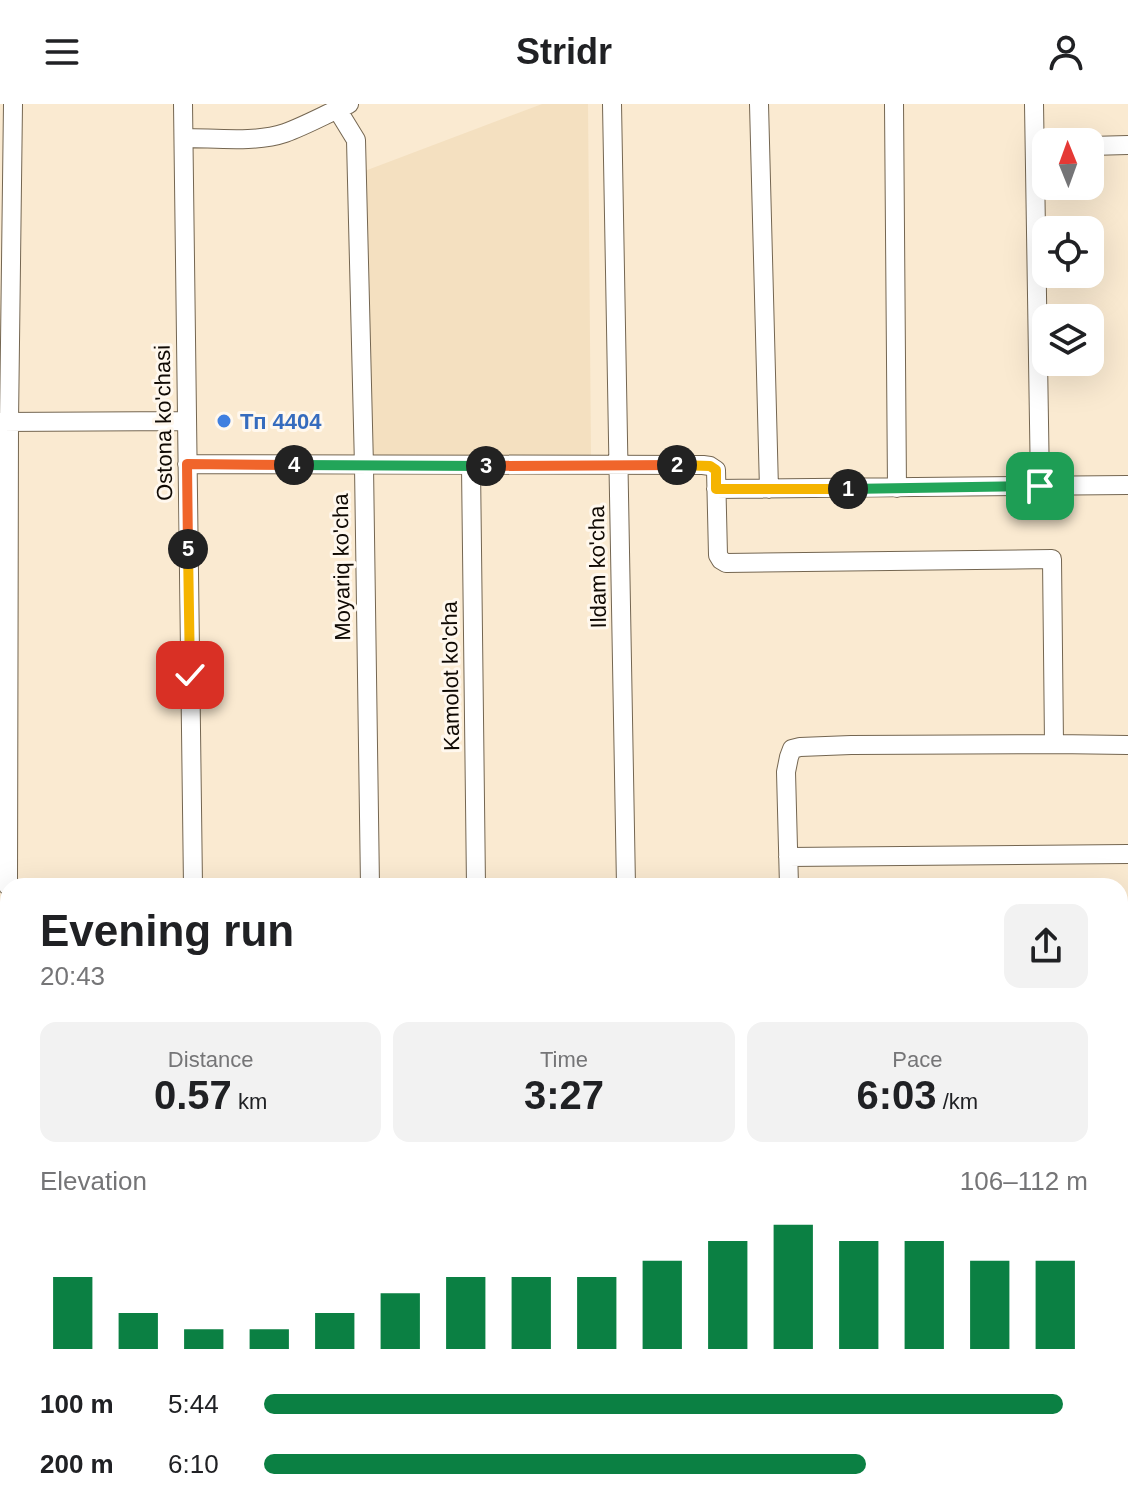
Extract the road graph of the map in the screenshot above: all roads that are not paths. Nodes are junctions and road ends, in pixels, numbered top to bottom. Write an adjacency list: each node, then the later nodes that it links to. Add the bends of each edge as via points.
1 (13, 104): 14 (street)
2 (183, 104): 9 (street, Ostona ko'chasi)
3 (612, 104): 16 (street, Ildam ko'cha)
4 (759, 104): 23 (street)
5 (894, 104): 21 (street)
6 (1034, 104): 8 (street)
7 (343, 107): 9 (street, via 273,136); 17 (street, Moyariq ko'cha, via 356,140)
8 (1037, 128)
9 (184, 138): 13 (street, Ostona ko'chasi)
10 (1128, 145): 11 (street)
11 (1104, 146)
12 (1040, 200): 20 (street)
13 (187, 421): 14 (street); 15 (street, Ostona ko'chasi)
14 (4, 422): 28 (street)
15 (187, 464): 17 (street); 29 (street, Ostona ko'chasi)
16 (619, 464): 18 (street); 22 (street, via 710,466 716,470); 32 (street, Ildam ko'cha)
17 (364, 466): 18 (street); 30 (street, Moyariq ko'cha)
18 (471, 466): 31 (street, Kamolot ko'cha)
19 (1128, 485): 20 (street)
20 (1040, 486): 21 (street)
21 (897, 488): 23 (street)
22 (716, 489): 23 (street); 24 (street, via 718,555 726,563 1052,559)
23 (769, 489)
24 (1054, 744): 25 (street); 27 (street, via 792,749 786,772)
25 (1128, 745)
26 (1128, 854): 27 (street)
27 (788, 857): 33 (street)
28 (8, 878)
29 (193, 878)
30 (370, 878)
31 (476, 878)
32 (626, 878)
33 (789, 878)

